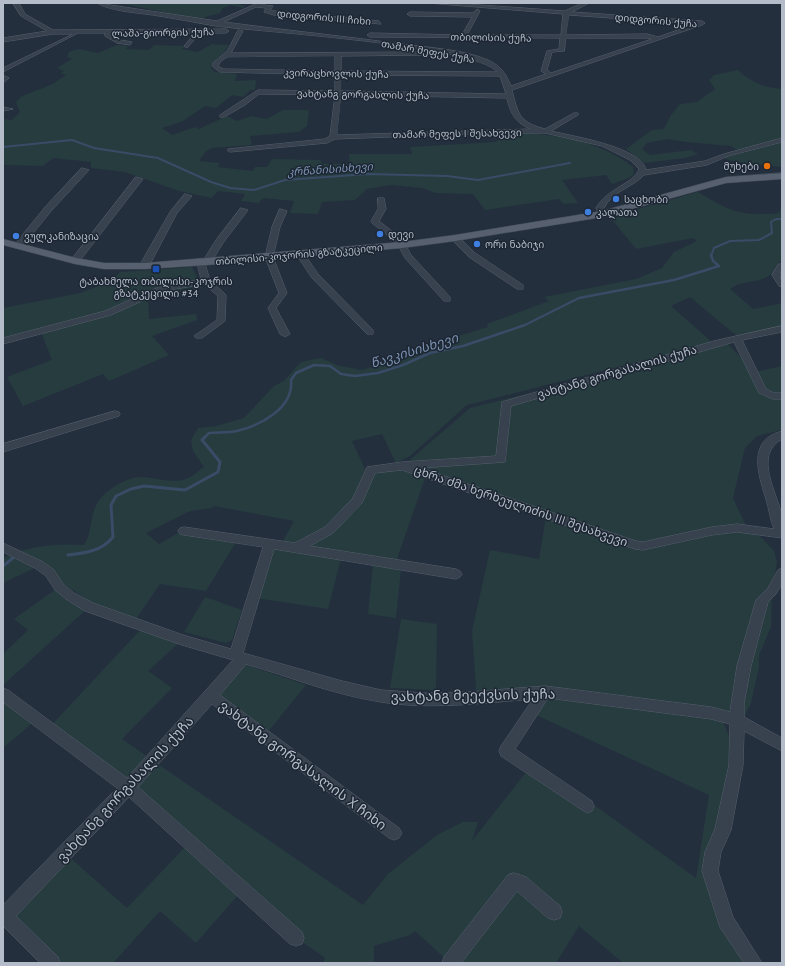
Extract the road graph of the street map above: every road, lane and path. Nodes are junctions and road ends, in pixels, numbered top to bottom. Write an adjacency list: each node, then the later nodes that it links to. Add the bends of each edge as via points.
1 (16, 3): 21 (street, via 23,16)
2 (100, 3): 8 (street, თამარ მეფეს ქუჩა)
3 (263, 3): 9 (street)
4 (431, 3): 11 (street, დიდგორის ქუჩა)
5 (485, 3): 6 (street)
6 (493, 3): 10 (street)
7 (586, 3): 12 (street)
8 (110, 4): 18 (street, თამარ მეფეს ქუჩა)
9 (257, 6): 15 (street, დიდგორის III ჩიხი, via 271,7 266,11); 18 (street)
10 (534, 6)
11 (480, 7): 12 (street, დიდგორის ქუჩა); 14 (street)
12 (566, 13): 28 (street, via 566,26); 29 (street, დიდგორის ქუჩა, via 702,23)
13 (410, 14): 14 (street)
14 (474, 15): 27 (street)
15 (308, 16): 16 (street); 17 (street, დიდგორის III ჩიხი)
16 (304, 21)
17 (379, 23)
18 (216, 24): 24 (street, თამარ მეფეს ქუჩა)
19 (301, 26): 24 (street)
20 (240, 31): 23 (street, ლაშა-გიორგის ქუჩა); 26 (street, ლაშა-გიორგის ქუჩა); 36 (street, კვირაცხოვლის ქუჩა)
21 (53, 32): 22 (street, ლაშა-გიორგის ქუჩა); 30 (street, ლაშა-გიორგის ქუჩა)
22 (81, 32): 25 (street, ლაშა-გიორგის ქუჩა); 37 (street)
23 (198, 32): 25 (street, ლაშა-გიორგის ქუჩა); 32 (street)
24 (297, 32): 26 (street, თამარ მეფეს ქუჩა)
25 (108, 33): 31 (street, via 111,39)
26 (324, 34): 27 (street, თბილისის ქუჩა); 33 (street, via 316,44); 34 (street, თამარ მეფეს ქუჩა)
27 (464, 36): 28 (street, თბილისის ქუჩა)
28 (562, 37): 29 (street, თბილისის ქუჩა); 40 (street, via 562,50 550,51 544,71)
29 (657, 38): 40 (street, დიდგორის ქუჩა)
30 (3, 39)
31 (130, 43)
32 (187, 46)
33 (321, 53): 35 (street); 36 (street)
34 (447, 53): 35 (street); 39 (street, თამარ მეფეს ქუჩა, via 482,60)
35 (338, 54): 38 (street)
36 (226, 55): 38 (street, კვირაცხოვლის ქუჩა, via 220,57 215,66 222,71)
37 (3, 70)
38 (337, 72): 39 (street, კვირაცხოვლის ქუჩა); 44 (street)
39 (503, 74): 43 (street)
40 (551, 75): 43 (street, დიდგორის ქუჩა)
41 (3, 77): 42 (street, via 6,78)
42 (3, 81)
43 (509, 89): 45 (street)
44 (338, 94): 45 (street, ვახტანგ გორგასლის ქუჩა); 49 (street, ვახტანგ გორგასლის ქუჩა, via 258,92); 51 (street)
45 (511, 96): 50 (street, via 517,118 527,125)
46 (3, 108): 47 (street)
47 (10, 109)
48 (576, 114): 50 (street, თამარ მეფეს I შესახვევი)
49 (222, 116)
50 (546, 131): 51 (street, თამარ მეფეს I შესახვევი); 55 (street, via 616,150 639,164 643,169)
51 (333, 136): 53 (street, თამარ მეფეს I შესახვევი, via 327,141)
52 (782, 140): 55 (street, via 726,155 707,163)
53 (230, 150)
54 (85, 170): 66 (street)
55 (642, 173): 62 (street, via 606,197 600,208)
56 (782, 176): 62 (main road, თბილისი-კოჯორის გზატკეცილი, via 741,177 721,181)
57 (139, 179): 69 (street)
58 (188, 196): 71 (street, via 174,212)
59 (381, 200): 65 (street, via 382,209 375,221)
60 (244, 210): 70 (street)
61 (284, 211): 68 (street, via 276,227)
62 (603, 214): 63 (main road, თბილისი-კოჯორის გზატკეცილი)
63 (456, 238): 65 (main road, თბილისი-კოჯორის გზატკეცილი); 75 (street, via 472,255)
64 (3, 242): 66 (main road, თბილისი-კოჯორის გზატკეცილი)
65 (402, 245): 67 (main road, თბილისი-კოჯორის გზატკეცილი); 76 (street, via 408,256)
66 (18, 246): 69 (main road, თბილისი-კოჯორის გზატკეცილი)
67 (300, 254): 68 (main road, თბილისი-კოჯორის გზატკეცილი); 78 (street, via 315,276)
68 (270, 257): 70 (main road, თბილისი-კოჯორის გზატკეცილი); 79 (street, via 283,293 272,308)
69 (75, 261): 71 (main road, თბილისი-კოჯორის გზატკეცილი, via 104,266)
70 (204, 263): 71 (main road, თბილისი-კოჯორის გზატკეცილი); 73 (street)
71 (145, 266)
72 (782, 266): 74 (street, via 776,275)
73 (206, 281): 80 (street, via 222,295 221,321); 82 (street, via 162,289 108,313)
74 (782, 284)
75 (520, 287)
76 (447, 299)
77 (782, 329): 81 (street, ვახტანგ გორგასალის ქუჩა)
78 (370, 332)
79 (285, 334)
80 (199, 336)
81 (737, 339): 83 (street, via 762,391 773,396); 87 (street, ვახტანგ გორგასალის ქუჩა, via 506,404 501,458)
82 (3, 341)
83 (782, 396)
84 (115, 414): 86 (street)
85 (782, 434): 89 (street, via 768,442 762,455 764,478)
86 (3, 448)
87 (402, 466): 89 (street, ცხრა ძმა ხერხეულიძის III შესახვევი, via 635,545 643,546 737,528); 92 (street, via 369,472 358,500 329,530)
88 (184, 531): 90 (street)
89 (782, 534)
90 (272, 544): 92 (street); 95 (street, ვახტანგ გორგასალის ქუჩა, via 267,553)
91 (3, 547): 95 (street, ვახტანგ მეექვსის ქუჩა, via 50,573 59,587 89,607 143,628)
92 (297, 548): 94 (street)
93 (782, 573): 99 (street, via 772,591 762,600 744,666 737,703)
94 (456, 574)
95 (240, 656): 96 (street, ვახტანგ მეექვსის ქუჩა, via 381,696 468,698); 98 (street, ვახტანგ გორგასალის ქუჩა)
96 (545, 692): 99 (street, ვახტანგ მეექვსის ქუჩა, via 711,713); 102 (street, via 506,751)
97 (3, 694): 101 (street)
98 (212, 696): 101 (street, ვახტანგ გორგასალის ქუჩა); 103 (street, ვახტანგ გორგასალის X ჩიხი)
99 (737, 720): 100 (street, ვახტანგ მეექვსის ქუჩა); 109 (street, via 736,765 724,830 713,852 710,871 726,921)
100 (782, 745)
101 (128, 787): 105 (street, ვახტანგ გორგასალის ქუჩა); 106 (street)
102 (587, 806)
103 (394, 833)
104 (554, 912): 108 (street, via 520,883 514,881)
105 (3, 916): 107 (street)
106 (296, 938)
107 (52, 963)
108 (450, 963)
109 (754, 963)

